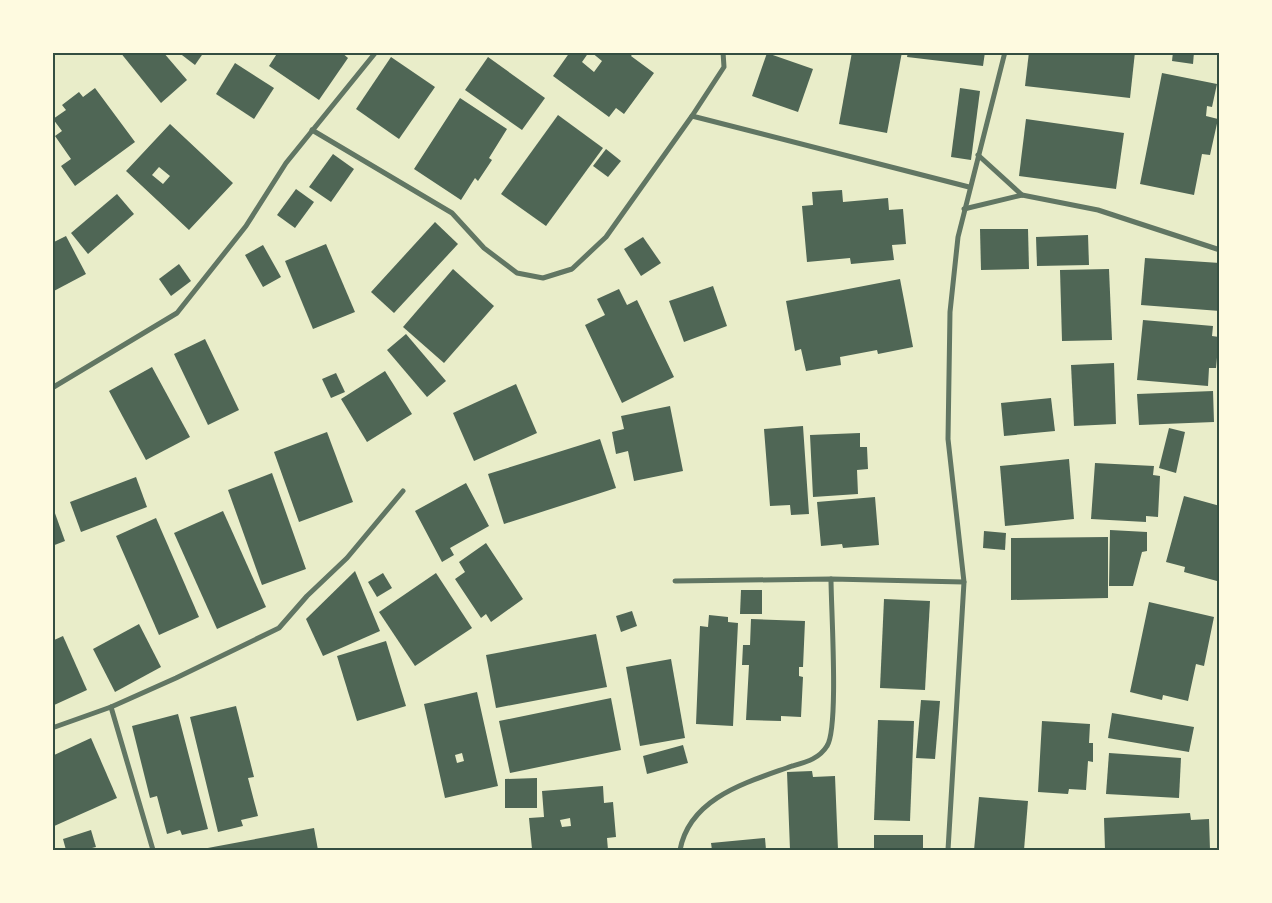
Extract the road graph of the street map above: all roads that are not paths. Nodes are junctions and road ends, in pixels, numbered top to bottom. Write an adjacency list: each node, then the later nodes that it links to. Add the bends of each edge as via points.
1 (376, 52): 5 (street)
2 (723, 52): 4 (street, via 724,67)
3 (1005, 52): 6 (street)
4 (692, 116): 5 (street, via 606,237 572,269 543,278 517,273 484,248 452,213); 7 (street)
5 (312, 130): 11 (street, via 286,163 246,226 177,313)
6 (978, 155): 7 (street); 8 (street)
7 (970, 186): 9 (street)
8 (1022, 196): 9 (street); 10 (street, via 1098,210)
9 (964, 209): 15 (street, via 950,312 948,439)
10 (1220, 250)
11 (52, 388)
12 (403, 491): 16 (street, via 347,558 279,628)
13 (831, 579): 14 (street); 15 (street); 19 (street, via 833,710 828,745 817,758 733,788 705,806 682,837)
14 (675, 581)
15 (964, 582): 20 (street)
16 (111, 707): 17 (street); 18 (street)
17 (52, 728)
18 (153, 850)
19 (680, 850)
20 (948, 850)

